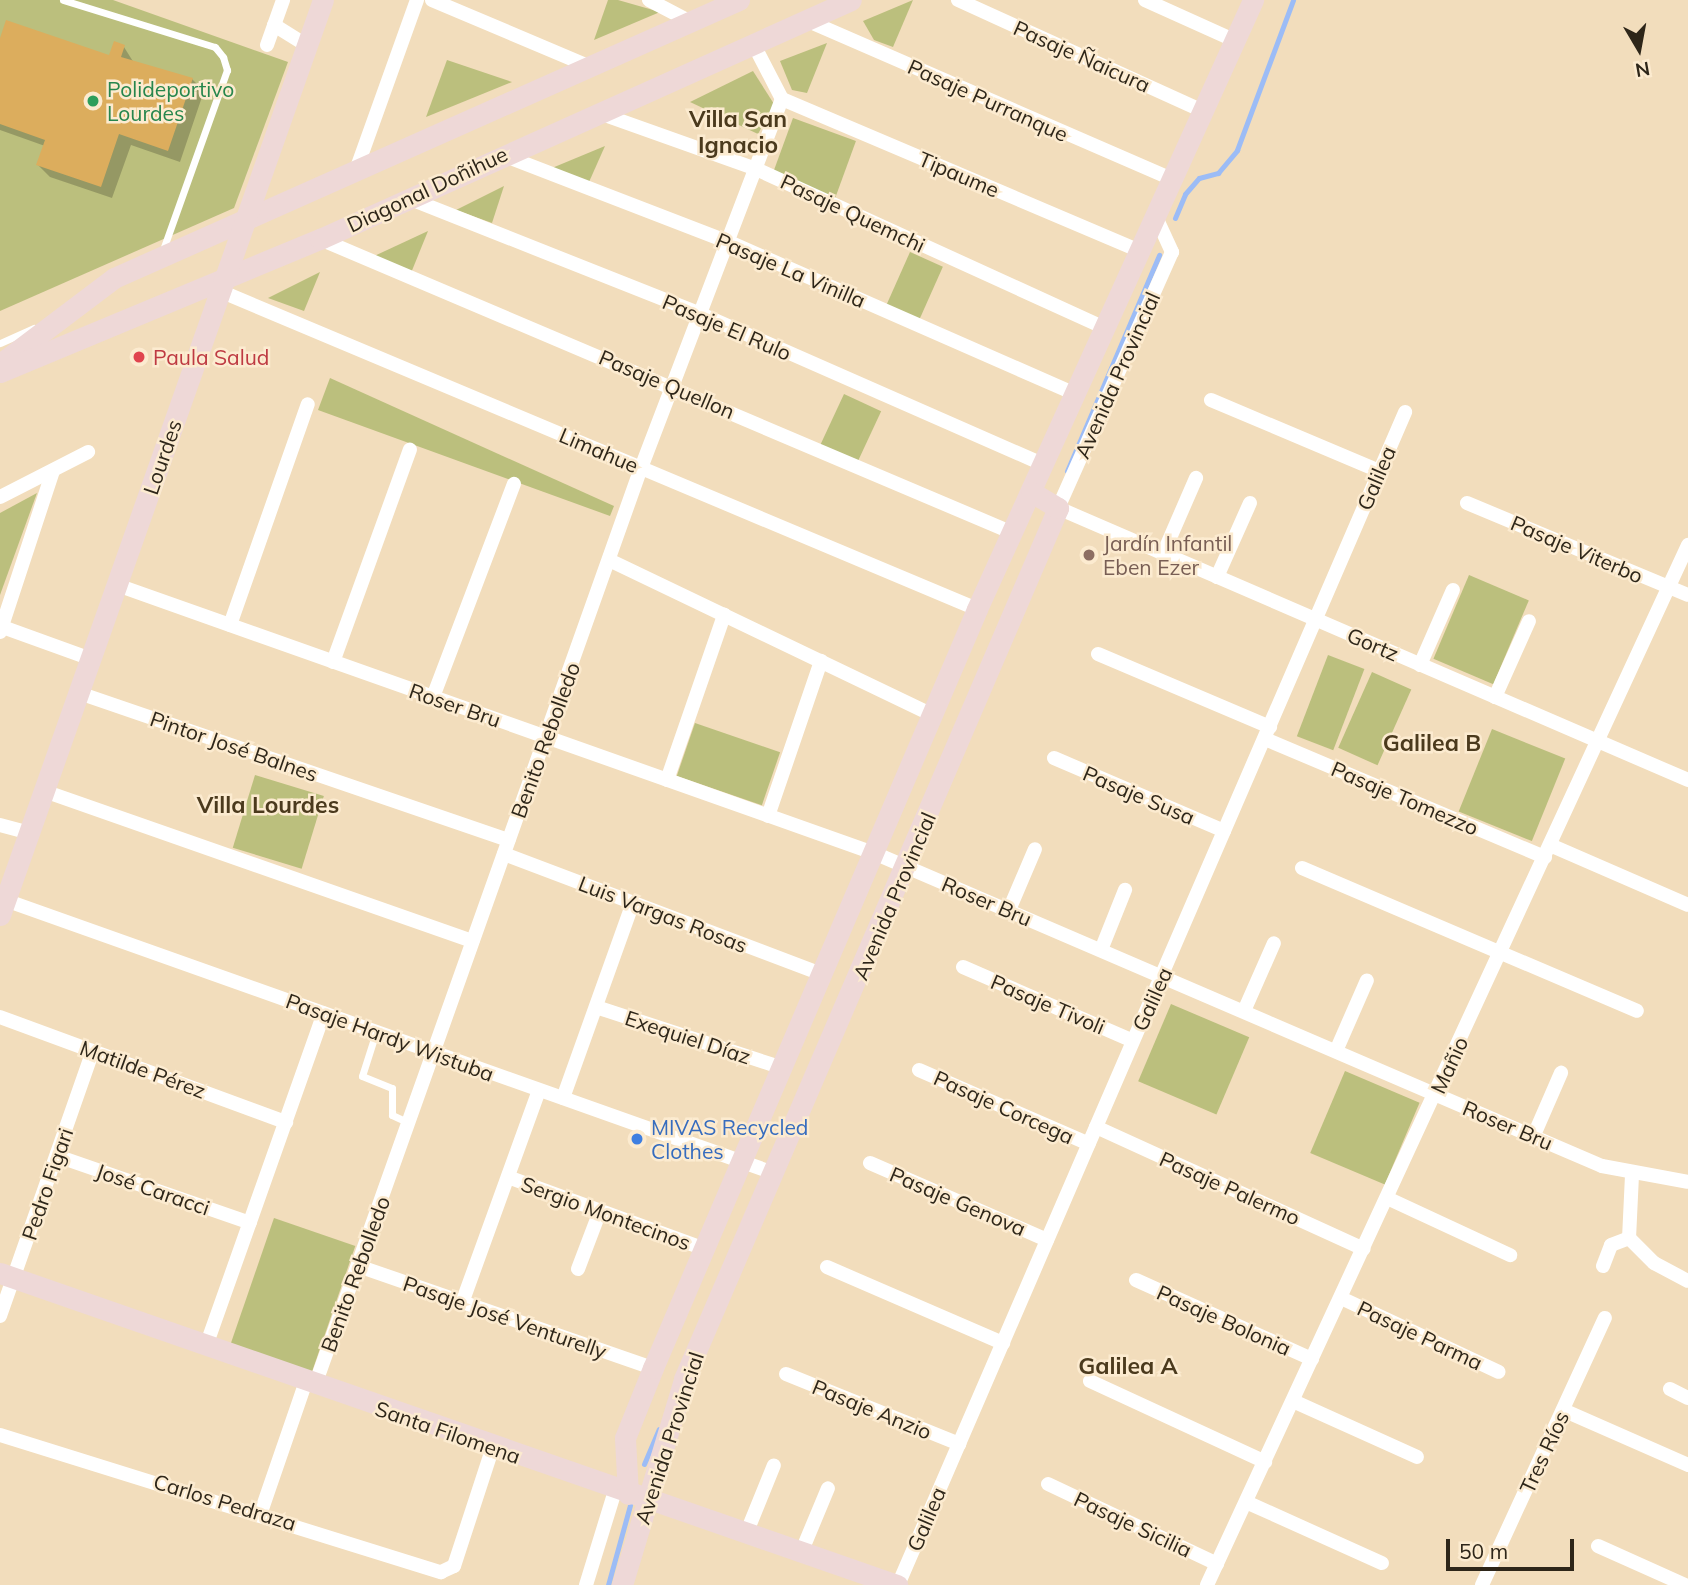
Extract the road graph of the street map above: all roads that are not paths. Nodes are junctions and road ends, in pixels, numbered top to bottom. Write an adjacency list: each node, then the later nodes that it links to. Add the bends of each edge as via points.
1 (63, 0): 33 (lane, via 215,47 223,57 227,70)
2 (283, 0): 14 (street)
3 (323, 0): 18 (street, Lourdes)
4 (417, 0): 25 (street)
5 (432, 0): 19 (street)
6 (649, 0): 12 (street)
7 (739, 0): 12 (street, Diagonal Doñihue)
8 (958, 0): 21 (street, Pasaje Ñaicura)
9 (1145, 0): 15 (street)
10 (1253, 0): 15 (street, Avenida Provincial)
11 (842, 2): 13 (street, Diagonal Doñihue)
12 (689, 20): 19 (street, Diagonal Doñihue)
13 (806, 20): 16 (street, Diagonal Doñihue); 26 (street, Pasaje Purranque)
14 (274, 25): 17 (street); 18 (street)
15 (1236, 41): 21 (street, Avenida Provincial)
16 (753, 44): 20 (street); 22 (street, Diagonal Doñihue)
17 (267, 45)
18 (307, 46): 29 (street, Lourdes)
19 (593, 68): 25 (street, Diagonal Doñihue)
20 (782, 99): 24 (street, Benito Rebolledo); 32 (street, Tipaume)
21 (1205, 112): 26 (street, Avenida Provincial)
22 (598, 113): 23 (street, Diagonal Doñihue); 24 (street, Pasaje Quemchi)
23 (503, 155): 27 (street, Diagonal Doñihue); 31 (street, Pasaje La Vinilla)
24 (756, 169): 31 (street, Benito Rebolledo); 37 (street, Pasaje Quemchi)
25 (354, 175): 29 (street, Diagonal Doñihue)
26 (1171, 179): 28 (street, Avenida Provincial)
27 (407, 198): 30 (street, Diagonal Doñihue); 35 (street, Pasaje El Rulo)
28 (1155, 215): 32 (street, Avenida Provincial); 58 (street, Avenida Provincial, via 1172,252)
29 (246, 219): 33 (street, Diagonal Doñihue); 34 (street, Lourdes)
30 (320, 239): 34 (street, Diagonal Doñihue); 41 (street, Pasaje Quellon)
31 (729, 242): 35 (street, Benito Rebolledo); 42 (street, Pasaje La Vinilla)
32 (1137, 250): 37 (street, Avenida Provincial)
33 (160, 257): 36 (street, Diagonal Doñihue, via 114,278)
34 (223, 285): 40 (street, Diagonal Doñihue); 49 (street, Limahue); 64 (street, Lourdes)
35 (703, 315): 41 (street, Benito Rebolledo); 48 (street, Pasaje El Rulo)
36 (50, 321): 38 (lane, Diagonal Doñihue); 39 (street, Diagonal Doñihue)
37 (1103, 327): 42 (street, Avenida Provincial)
38 (0, 343)
39 (0, 364)
40 (0, 372)
41 (676, 387): 49 (street, Benito Rebolledo); 59 (street, Pasaje Quellon)
42 (1075, 394): 48 (street, Avenida Provincial)
43 (1211, 400): 51 (street)
44 (308, 404): 72 (street)
45 (1405, 412): 51 (street, Galilea)
46 (410, 449): 77 (street)
47 (88, 452): 50 (street)
48 (1042, 464): 54 (street, Avenida Provincial)
49 (641, 468): 62 (street, Benito Rebolledo); 68 (street, Limahue)
50 (53, 471): 55 (street); 73 (street)
51 (1379, 471): 70 (street, Galilea)
52 (1196, 478): 61 (street)
53 (514, 484): 80 (street)
54 (1031, 492): 58 (street); 59 (street, Avenida Provincial)
55 (0, 497)
56 (1250, 503): 63 (street)
57 (1467, 503): 65 (street, Pasaje Viterbo)
58 (1058, 508): 61 (street, Gortz); 98 (street, Avenida Provincial)
59 (1013, 533): 68 (street, Avenida Provincial)
60 (1688, 545): 65 (street, Mañio)
61 (1163, 554): 63 (street, Gortz)
62 (609, 560): 69 (street); 84 (street, Benito Rebolledo)
63 (1217, 577): 70 (street, Gortz)
64 (117, 585): 72 (street, Roser Bru); 75 (street, Lourdes)
65 (1669, 587): 67 (street, Pasaje Viterbo); 85 (street, Mañio)
66 (1453, 590): 78 (street)
67 (1688, 595)
68 (977, 610): 82 (street, Avenida Provincial)
69 (723, 615): 76 (street); 87 (street)
70 (1316, 620): 78 (street, Gortz); 83 (street, Galilea)
71 (1529, 621): 81 (street)
72 (230, 625): 77 (street, Roser Bru)
73 (1, 628): 75 (street)
74 (1098, 654): 83 (street, Pasaje Tomezzo)
75 (90, 659): 79 (street, Lourdes)
76 (821, 661): 82 (street); 90 (street)
77 (333, 662): 80 (street, Roser Bru)
78 (1420, 665): 81 (street, Gortz)
79 (79, 693): 89 (street, Lourdes); 94 (street, Pintor José Balnes)
80 (433, 697): 84 (street, Roser Bru)
81 (1496, 697): 85 (street, Gortz)
82 (933, 715): 97 (street, Avenida Provincial)
83 (1267, 733): 92 (street, Galilea); 96 (street, Pasaje Tomezzo)
84 (546, 737): 87 (street, Roser Bru); 94 (street, Benito Rebolledo)
85 (1598, 741): 88 (street, Gortz); 96 (street, Mañio)
86 (1054, 758): 92 (street, Pasaje Susa)
87 (667, 780): 90 (street, Roser Bru)
88 (1688, 780)
89 (44, 791): 93 (street, Lourdes); 105 (street)
90 (768, 816): 97 (street, Roser Bru)
91 (0, 825): 93 (street)
92 (1224, 831): 111 (street, Galilea)
93 (29, 834): 103 (street, Lourdes)
94 (507, 847): 101 (street, Luis Vargas Rosas); 105 (street, Benito Rebolledo)
95 (1035, 849): 104 (street)
96 (1547, 851): 102 (street, Pasaje Tomezzo); 108 (street, Mañio)
97 (874, 853): 98 (street, Roser Bru); 110 (street, Avenida Provincial)
98 (907, 866): 104 (street, Roser Bru); 137 (street, Avenida Provincial)
99 (1302, 868): 108 (street)
100 (1125, 890): 107 (street)
101 (633, 903): 110 (street, Luis Vargas Rosas); 113 (street)
102 (1688, 905)
103 (3, 907): 116 (street, Pasaje Hardy Wistuba)
104 (1009, 910): 107 (street, Roser Bru)
105 (473, 941): 122 (street, Benito Rebolledo)
106 (1274, 943): 115 (street)
107 (1101, 950): 111 (street, Roser Bru)
108 (1501, 953): 114 (street); 127 (street, Mañio)
109 (963, 967): 119 (street, Pasaje Tivoli)
110 (821, 974): 123 (street, Avenida Provincial)
111 (1161, 976): 115 (street, Roser Bru); 119 (street, Galilea)
112 (1367, 980): 121 (street)
113 (596, 1007): 123 (street, Exequiel Díaz); 128 (street)
114 (1637, 1011)
115 (1244, 1012): 121 (street, Roser Bru)
116 (324, 1013): 118 (street, Pasaje Hardy Wistuba); 129 (street)
117 (0, 1017): 120 (street, Matilde Pérez)
118 (376, 1032): 122 (street, Pasaje Hardy Wistuba); 130 (lane, via 361,1073 392,1088 392,1115)
119 (1133, 1041): 131 (street, Galilea)
120 (93, 1051): 129 (street, Matilde Pérez); 134 (street, Pedro Figari)
121 (1336, 1051): 127 (street, Roser Bru)
122 (434, 1052): 126 (street, Pasaje Hardy Wistuba); 130 (street, Benito Rebolledo)
123 (780, 1067): 135 (street, Avenida Provincial)
124 (919, 1070): 133 (street, Pasaje Corcega)
125 (1561, 1073): 132 (street)
126 (539, 1090): 128 (street, Pasaje Hardy Wistuba); 139 (street)
127 (1435, 1094): 132 (street, Roser Bru); 141 (street, Mañio)
128 (563, 1098): 135 (street, Pasaje Hardy Wistuba)
129 (286, 1122): 143 (street)
130 (408, 1123): 149 (street, Benito Rebolledo)
131 (1096, 1128): 133 (street, Galilea); 147 (street, Pasaje Palermo)
132 (1534, 1135): 138 (street, Roser Bru)
133 (1088, 1144): 145 (street, Galilea)
134 (57, 1156): 143 (street, José Caracci); 153 (street, Pedro Figari)
135 (740, 1161): 137 (street, Pasaje Hardy Wistuba); 146 (street, Avenida Provincial)
136 (870, 1163): 145 (street, Pasaje Genova)
137 (774, 1173): 181 (street, Avenida Provincial)
138 (1632, 1175): 140 (street, Roser Bru); 144 (street)
139 (508, 1177): 142 (street, Sergio Montecinos); 157 (street)
140 (1688, 1182)
141 (1387, 1198): 147 (street, Mañio); 148 (street)
142 (600, 1210): 146 (street, Sergio Montecinos); 152 (street)
143 (250, 1223): 161 (street)
144 (1629, 1238): 150 (street, via 1611,1245); 155 (street, via 1654,1263)
145 (1047, 1240): 160 (street, Galilea)
146 (705, 1249): 163 (street, Avenida Provincial)
147 (1364, 1249): 156 (street, Mañio)
148 (1510, 1255)
149 (358, 1266): 157 (street, Pasaje José Venturelly); 167 (street, Benito Rebolledo)
150 (1602, 1266)
151 (827, 1267): 160 (street)
152 (578, 1269)
153 (7, 1276): 158 (street, Pedro Figari); 161 (street, Santa Filomena)
154 (1136, 1280): 162 (street, Pasaje Bolonia)
155 (1688, 1281)
156 (1341, 1298): 162 (street, Mañio); 164 (street, Pasaje Parma)
157 (462, 1303): 163 (street, Pasaje José Venturelly)
158 (0, 1316)
159 (1605, 1318): 171 (street, Tres Ríos)
160 (1003, 1343): 173 (street, Galilea)
161 (206, 1346): 167 (street, Santa Filomena)
162 (1312, 1359): 170 (street, Mañio)
163 (653, 1368): 181 (street, Avenida Provincial, via 625,1438)
164 (1499, 1372)
165 (786, 1374): 173 (street, Pasaje Anzio)
166 (1090, 1381): 176 (street)
167 (310, 1383): 174 (street, Santa Filomena); 183 (street, Benito Rebolledo)
168 (1670, 1389): 169 (street)
169 (1688, 1398)
170 (1293, 1401): 175 (street); 176 (street, Mañio)
171 (1563, 1410): 178 (street); 193 (street, Tres Ríos)
172 (0, 1435): 183 (street, Carlos Pedraza)
173 (959, 1444): 191 (street, Galilea)
174 (493, 1447): 181 (street, Santa Filomena); 183 (street, Carlos Pedraza, via 448,1571)
175 (1417, 1457)
176 (1265, 1462): 182 (street, Mañio)
177 (774, 1465): 184 (street)
178 (1688, 1465)
179 (1048, 1484): 188 (street, Pasaje Sicilia)
180 (828, 1488): 186 (street)
181 (630, 1496): 184 (street, Santa Filomena); 189 (street); 190 (street, Avenida Provincial)
182 (1246, 1502): 187 (street); 188 (street, Mañio)
183 (261, 1512)
184 (746, 1534): 186 (street, Santa Filomena)
185 (1598, 1546): 194 (street)
186 (800, 1552): 191 (street, Santa Filomena)
187 (1382, 1563)
188 (1217, 1564): 192 (street, Mañio)
189 (586, 1585)
190 (622, 1585)
191 (898, 1585)
192 (1207, 1585)
193 (1482, 1585)
194 (1685, 1585)

